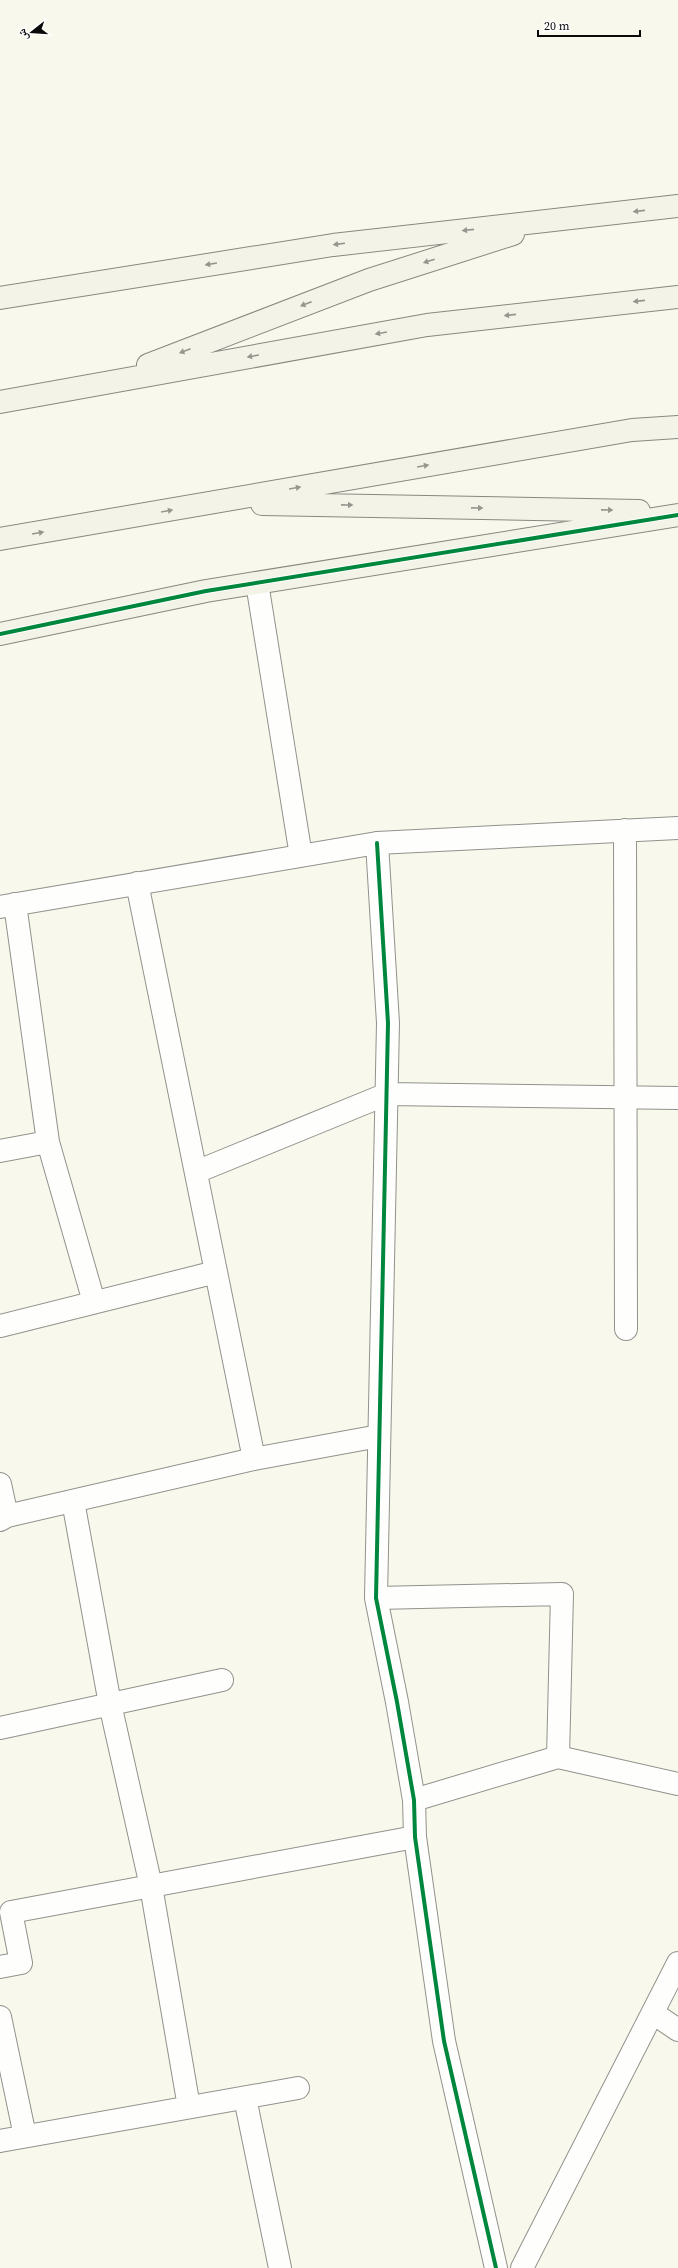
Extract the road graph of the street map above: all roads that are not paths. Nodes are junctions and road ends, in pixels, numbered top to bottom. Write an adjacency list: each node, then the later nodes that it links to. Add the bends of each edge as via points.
1 (678, 206): 2 (street, one-way to 2)
2 (560, 219): 4 (street, one-way to 4, via 333,245); 5 (street, one-way to 5, via 369,280)
3 (678, 296): 5 (street, one-way to 5, via 427,325)
4 (0, 298)
5 (101, 383): 6 (street)
6 (0, 402)
7 (678, 427): 8 (street, one-way to 7, via 632,430)
8 (210, 503): 9 (street, one-way to 9); 11 (street, one-way to 8)
9 (678, 511)
10 (678, 515): 12 (street)
11 (0, 539)
12 (257, 583): 13 (street); 17 (street)
13 (0, 634)
14 (678, 828): 15 (street)
15 (625, 830): 16 (street); 21 (street)
16 (377, 842): 17 (street); 20 (street, via 388,1023)
17 (300, 856): 18 (street)
18 (137, 883): 19 (street); 25 (street)
19 (7, 905): 23 (street)
20 (387, 1094): 21 (street); 25 (street); 30 (street)
21 (626, 1096): 22 (street); 29 (street)
22 (678, 1098)
23 (48, 1142): 24 (street); 27 (street)
24 (0, 1151)
25 (196, 1172): 26 (street)
26 (216, 1272): 27 (street); 31 (street)
27 (94, 1302): 28 (street)
28 (0, 1326)
29 (626, 1329)
30 (380, 1436): 31 (street); 35 (street)
31 (254, 1459): 33 (street)
32 (0, 1484): 34 (street)
33 (73, 1501): 34 (street); 37 (street)
34 (3, 1518)
35 (376, 1598): 39 (street, via 562,1594); 41 (street)
36 (222, 1680): 37 (street)
37 (110, 1704): 38 (street); 43 (street)
38 (0, 1728)
39 (558, 1757): 40 (street); 41 (street)
40 (678, 1784)
41 (414, 1800): 42 (street)
42 (415, 1837): 43 (street); 55 (street, via 444,2041)
43 (151, 1886): 45 (street, via 11,1912 21,1963); 51 (street)
44 (678, 1963): 46 (street)
45 (0, 1967)
46 (652, 2013): 48 (street); 56 (street)
47 (0, 2017): 52 (street)
48 (678, 2030)
49 (298, 2088): 50 (street)
50 (245, 2098): 51 (street); 54 (street)
51 (189, 2107): 52 (street)
52 (25, 2136): 53 (street)
53 (0, 2141)
54 (280, 2268)
55 (496, 2268)
56 (522, 2268)

